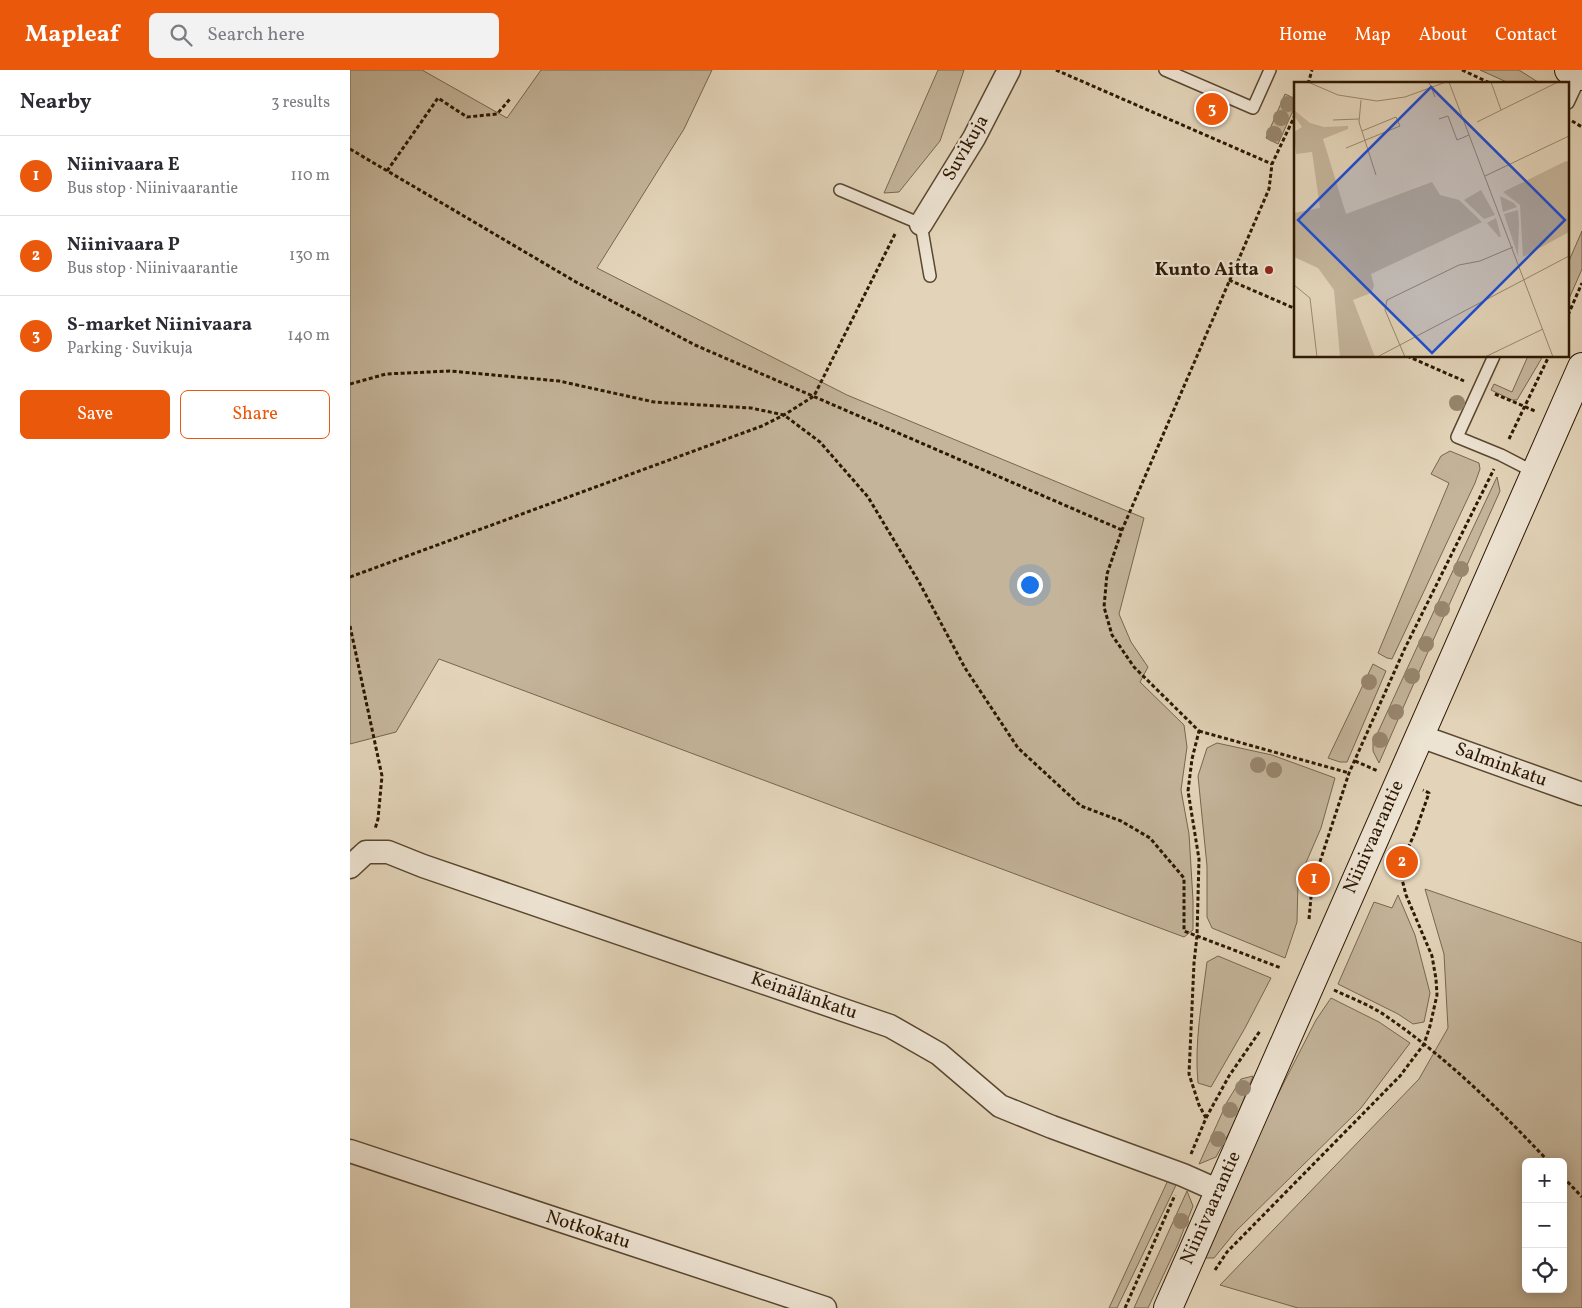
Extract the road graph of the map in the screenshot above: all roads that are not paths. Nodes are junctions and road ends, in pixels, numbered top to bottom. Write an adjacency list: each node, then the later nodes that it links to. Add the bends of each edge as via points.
1 (1009, 70): 7 (street, Suvikuja, via 974,138)
2 (1165, 70): 3 (lane, via 1253,108)
3 (1270, 70)
4 (1578, 73): 5 (lane)
5 (1570, 97)
6 (840, 190): 7 (lane)
7 (912, 221): 8 (lane)
8 (930, 276)
9 (1493, 358): 11 (lane, via 1457,437)
10 (1582, 367): 11 (main road, Niinivaarantie)
11 (1536, 472): 12 (main road, Niinivaarantie)
12 (1420, 736): 13 (street, Salminkatu); 16 (main road, Niinivaarantie)
13 (1582, 794)
14 (358, 859): 16 (street, Keinälänkatu, via 388,852 890,1026 939,1054 1000,1106)
15 (350, 1151): 17 (street, Notkokatu)
16 (1219, 1191): 18 (main road, Niinivaarantie)
17 (825, 1308)
18 (1168, 1308)

